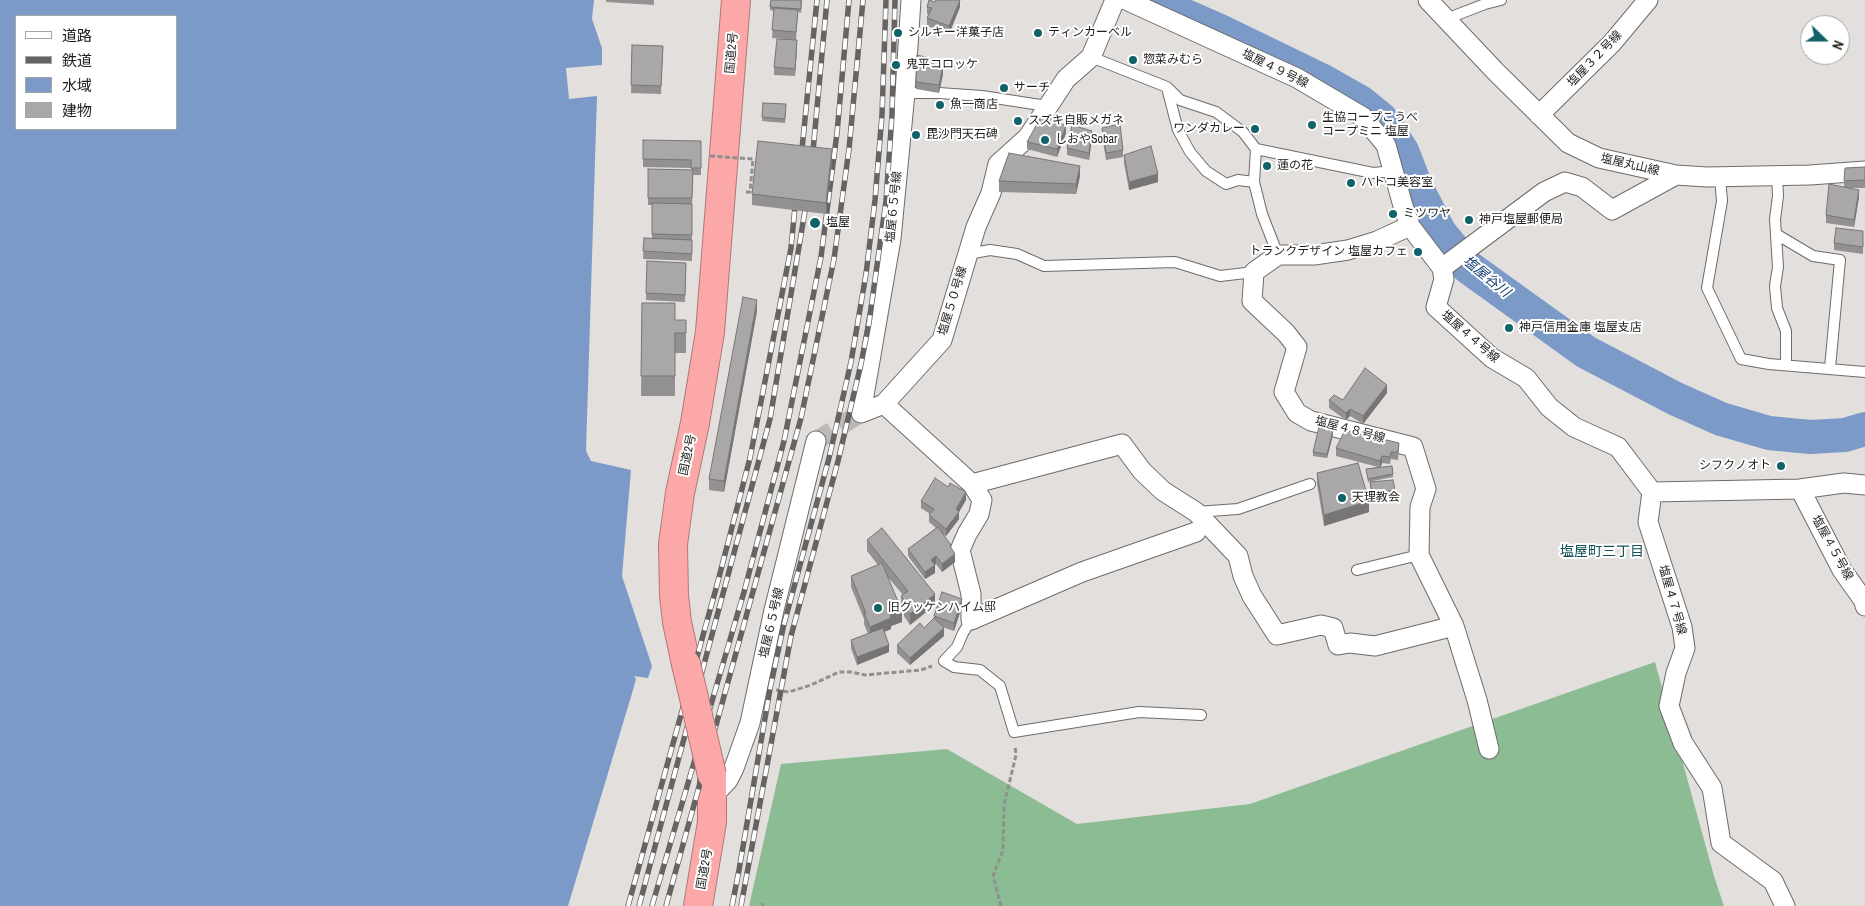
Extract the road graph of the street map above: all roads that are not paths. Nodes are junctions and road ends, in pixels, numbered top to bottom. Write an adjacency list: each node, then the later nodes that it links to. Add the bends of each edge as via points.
1 (736, 0): 46 (highway, 国道2号, bridge, via 710,332 673,544 677,622)
2 (911, 0): 11 (street, 塩屋６５号線)
3 (1115, 0): 9 (street, 塩屋５０号線)
4 (1428, 0): 8 (street, 塩屋丸山線)
5 (1501, 0): 8 (lane)
6 (1648, 0): 13 (street, 塩屋３２号線, via 1612,43)
7 (1134, 2): 15 (street, 塩屋４９号線, via 1296,78 1363,117 1386,145)
8 (1446, 19): 13 (street, 塩屋丸山線)
9 (1091, 57): 10 (lane); 12 (street, 塩屋５０号線, via 1066,78)
10 (1167, 87): 14 (lane, via 1180,100 1216,112 1243,132); 20 (lane, via 1178,130 1206,171 1226,184 1238,180)
11 (905, 93): 12 (lane, via 982,96); 30 (street, 塩屋６５号線, via 891,239 862,413)
12 (1047, 106): 23 (street, 塩屋５０号線, via 1028,137 998,164)
13 (1539, 114): 17 (street, 塩屋丸山線, via 1568,143 1599,158)
14 (1256, 149): 15 (lane, via 1373,173); 20 (lane)
15 (1394, 171): 21 (street)
16 (1865, 171): 18 (street, 塩屋丸山線)
17 (1676, 175): 19 (street, 塩屋丸山線); 25 (street, via 1612,210 1582,187 1565,182 1544,192)
18 (1777, 176): 19 (street, 塩屋丸山線); 22 (lane)
19 (1720, 177): 27 (lane, via 1722,201 1707,288 1740,359)
20 (1254, 182): 24 (lane)
21 (1410, 226): 24 (street, via 1348,250); 25 (street)
22 (1776, 234): 27 (lane, via 1778,267 1775,286 1777,308 1786,331); 28 (lane, via 1813,256 1840,260)
23 (968, 254): 26 (lane, via 990,250 1017,254 1044,266 1175,262 1220,276); 30 (street, 塩屋５０号線, via 942,340)
24 (1278, 255): 26 (street)
25 (1446, 266): 36 (street, 塩屋４４号線, via 1436,307 1492,358 1526,378 1549,407 1574,427 1618,447)
26 (1254, 272): 39 (street, 塩屋４８号線, via 1252,300 1297,347 1284,392 1297,413 1312,420 1414,447 1426,489 1420,507)
27 (1786, 364): 28 (lane)
28 (1830, 368): 29 (lane)
29 (1865, 372)
30 (884, 404): 32 (street)
31 (816, 441): 46 (street, 塩屋６５号線, via 750,723 728,780)
32 (972, 484): 37 (street, via 1122,444 1142,471 1163,491); 42 (street, via 982,500 979,514 960,550 971,594)
33 (1310, 484): 37 (lane, via 1238,509)
34 (1865, 485): 35 (street)
35 (1800, 489): 36 (street); 41 (street, 塩屋４５号線, via 1842,570)
36 (1652, 492): 48 (street, 塩屋４７号線, via 1648,522 1682,627 1685,648 1669,706 1682,743 1712,788 1721,843 1773,881)
37 (1196, 512): 43 (street, via 1238,556 1252,596 1277,635 1321,625 1333,628 1338,645 1375,646)
38 (1196, 532): 42 (street, via 1082,572)
39 (1419, 555): 40 (lane); 43 (street, 塩屋４８号線)
40 (1358, 570)
41 (1865, 606)
42 (970, 620): 44 (lane, via 957,648 944,661 954,667 980,670 1000,686 1014,732 1139,712)
43 (1454, 626): 45 (street, 塩屋４８号線)
44 (1201, 715)
45 (1489, 749)
46 (712, 786): 47 (highway, 国道2号, via 712,822)
47 (698, 906)
48 (1785, 906)

